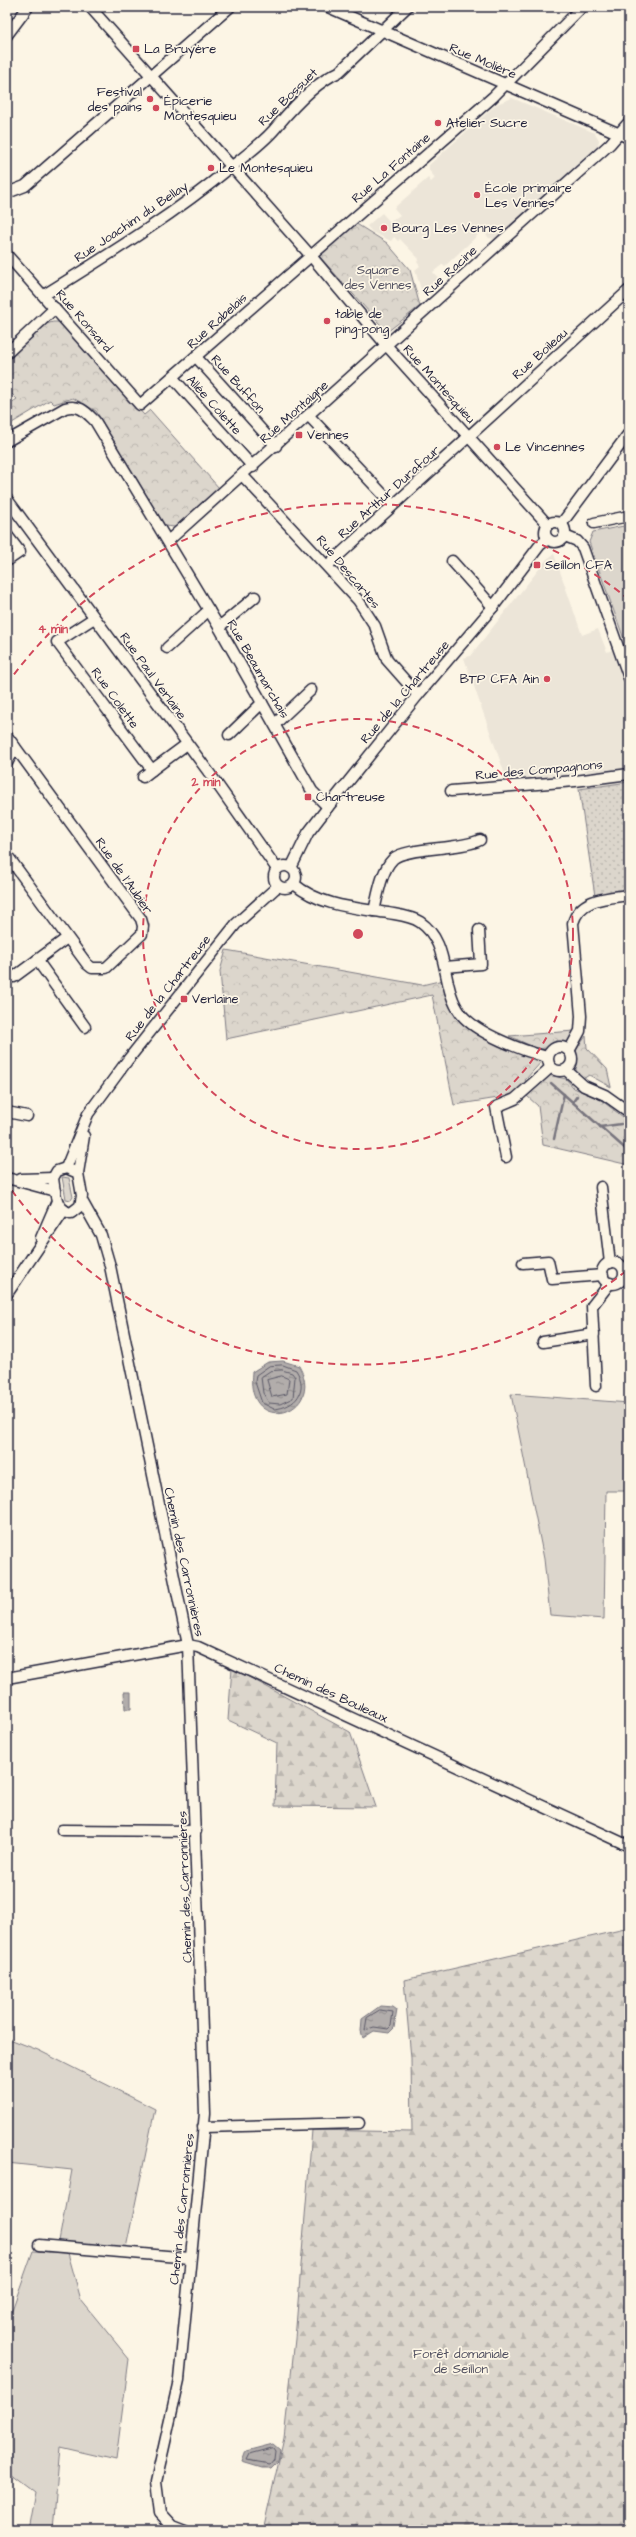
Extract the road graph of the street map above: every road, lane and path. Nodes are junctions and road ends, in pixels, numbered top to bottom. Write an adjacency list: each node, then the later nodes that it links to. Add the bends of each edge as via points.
1 (28, 7): 8 (street)
2 (90, 7): 9 (street, Rue Montesquieu)
3 (230, 7): 9 (street)
4 (328, 7): 7 (street, Rue Molière)
5 (407, 7): 7 (street, Rue Bossuet)
6 (582, 7): 10 (street, Rue La Fontaine)
7 (382, 32): 10 (street, Rue Molière); 13 (street, Rue Bossuet, via 339,72 329,76 284,116 278,126)
8 (7, 35)
9 (151, 76): 13 (street, Rue Montesquieu); 14 (street, via 25,186)
10 (506, 84): 12 (street, Rue Molière); 16 (street, Rue La Fontaine)
11 (629, 122): 12 (street, Rue Racine)
12 (625, 136): 20 (street, Rue Racine)
13 (231, 168): 16 (street, Rue Montesquieu); 18 (street, Rue Joachim du Bellay, via 179,209)
14 (7, 193)
15 (7, 255): 18 (street, Rue Ronsard)
16 (311, 256): 20 (street, Rue Montesquieu); 22 (street, Rue Rabelais)
17 (629, 290): 27 (street, Rue Boileau)
18 (44, 295): 19 (street, Rue Ronsard)
19 (56, 308): 21 (street); 24 (street, Rue Ronsard)
20 (387, 346): 25 (street, Rue Montaigne); 27 (street, Rue Montesquieu)
21 (7, 353)
22 (196, 357): 23 (street, Rue Rabelais); 29 (street, Rue Buffon)
23 (173, 378): 24 (street, Rue Rabelais); 30 (street, Allée Colette)
24 (140, 405)
25 (309, 416): 29 (street, Rue Montaigne); 33 (street)
26 (629, 433): 35 (street)
27 (468, 437): 33 (street, Rue Arthur Durafour); 37 (street, Rue Montesquieu)
28 (7, 441): 41 (street, Rue Beaumarchais, via 65,408 74,405 84,409 95,421)
29 (276, 446): 30 (street, Rue Montaigne)
30 (253, 467): 31 (street, Rue Montaigne)
31 (242, 476): 41 (street, Rue Montaigne); 44 (street, Rue Descartes)
32 (7, 500): 48 (street, Rue Paul Verlaine)
33 (393, 505): 44 (street, Rue Arthur Durafour)
34 (629, 516): 36 (street)
35 (562, 523): 37 (street, via 553,522); 39 (street)
36 (594, 523)
37 (548, 525): 40 (street, via 545,532)
38 (7, 535): 43 (street, via 20,552)
39 (565, 536): 40 (street, via 557,542); 51 (street, via 583,548)
40 (548, 539): 46 (street, Rue de la Chartreuse, via 516,575)
41 (168, 541): 47 (street, Rue Beaumarchais)
42 (452, 560): 46 (street)
43 (7, 561)
44 (328, 565): 53 (street, Rue Descartes, via 328,570 358,600 375,626 387,660)
45 (255, 597): 49 (street)
46 (493, 607): 53 (street, Rue de la Chartreuse)
47 (209, 610): 49 (street, Rue Beaumarchais); 50 (street)
48 (94, 618): 58 (street, Rue Paul Verlaine); 58 (street, Rue Colette, via 57,642 148,773)
49 (219, 627): 54 (street, Rue Beaumarchais)
50 (167, 648)
51 (629, 678)
52 (311, 690): 55 (street)
53 (418, 695): 63 (street, Rue de la Chartreuse)
54 (262, 703): 55 (street, Rue Beaumarchais); 56 (street)
55 (275, 724): 63 (street, Rue Beaumarchais, via 312,791)
56 (229, 735)
57 (7, 736): 59 (street, Rue de l'Aubier)
58 (187, 744): 67 (street, Rue Paul Verlaine)
59 (15, 747): 60 (street); 73 (street, Rue de l'Aubier, via 141,919 143,926 142,934 106,968 100,969 87,964)
60 (7, 763)
61 (629, 774): 62 (street, Rue des Compagnons)
62 (451, 791)
63 (328, 807): 66 (street, Rue de la Chartreuse, via 308,833)
64 (480, 840): 71 (street, via 466,846 405,853 393,859 382,881)
65 (7, 855): 73 (street, Rue de l'Aubier)
66 (291, 868): 67 (street, via 284,866); 68 (street, via 295,873)
67 (277, 869): 69 (street, via 274,876)
68 (294, 884): 69 (street, via 284,889); 71 (street, via 319,899)
69 (278, 886): 84 (street, Rue de la Chartreuse, via 252,908 224,939)
70 (629, 895): 78 (street, via 596,899 576,915 573,923 580,1023 576,1041)
71 (374, 911): 75 (street, via 419,921 429,930 440,949)
72 (479, 930): 75 (street, via 481,964)
73 (67, 938): 74 (street)
74 (37, 960): 76 (street, via 14,977); 77 (street)
75 (445, 967): 79 (street, via 456,1004 468,1021 502,1040)
76 (7, 977)
77 (85, 1027)
78 (569, 1051): 79 (street, via 555,1048); 81 (street, via 571,1064)
79 (547, 1058): 80 (street)
80 (550, 1068): 81 (street, via 558,1072); 86 (street, via 515,1099 496,1107)
81 (566, 1070): 83 (street, via 584,1086 605,1095)
82 (7, 1112): 85 (street)
83 (629, 1112)
84 (88, 1114): 87 (street, Rue de la Chartreuse); 88 (street, Rue de la Chartreuse)
85 (27, 1116)
86 (506, 1157)
87 (66, 1168): 88 (street); 89 (street, via 57,1171)
88 (78, 1173): 93 (street, Rue de la Chartreuse)
89 (53, 1178): 90 (street); 92 (street)
90 (9, 1179): 92 (street)
91 (601, 1187): 99 (street)
92 (56, 1196): 94 (street); 97 (street)
93 (82, 1200): 95 (street); 96 (street, Chemin des Carronnières)
94 (64, 1210): 95 (street, via 71,1213); 97 (street)
95 (77, 1210): 96 (street, Chemin des Carronnières)
96 (101, 1235): 107 (street, Chemin des Carronnières, via 111,1272)
97 (37, 1252): 103 (street)
98 (523, 1263): 101 (street, via 548,1261 552,1279)
99 (610, 1263): 100 (street, via 620,1265); 101 (street, via 604,1267)
100 (626, 1272): 102 (street, via 619,1282)
101 (603, 1276): 102 (street)
102 (610, 1283): 104 (street, via 592,1306)
103 (7, 1294)
104 (594, 1334): 105 (street); 106 (street)
105 (543, 1342)
106 (596, 1386)
107 (188, 1645): 108 (street); 110 (street, Chemin des Carronnières); 111 (street, Chemin des Bouleaux, via 229,1660)
108 (7, 1678)
109 (62, 1830): 110 (street)
110 (196, 1831): 113 (street, Chemin des Carronnières)
111 (629, 1846)
112 (359, 2123): 113 (street)
113 (204, 2127): 115 (street, Chemin des Carronnières)
114 (39, 2245): 115 (street)
115 (190, 2258): 116 (street, Chemin des Carronnières, via 179,2380 156,2482 160,2513 171,2525)
116 (184, 2530)

